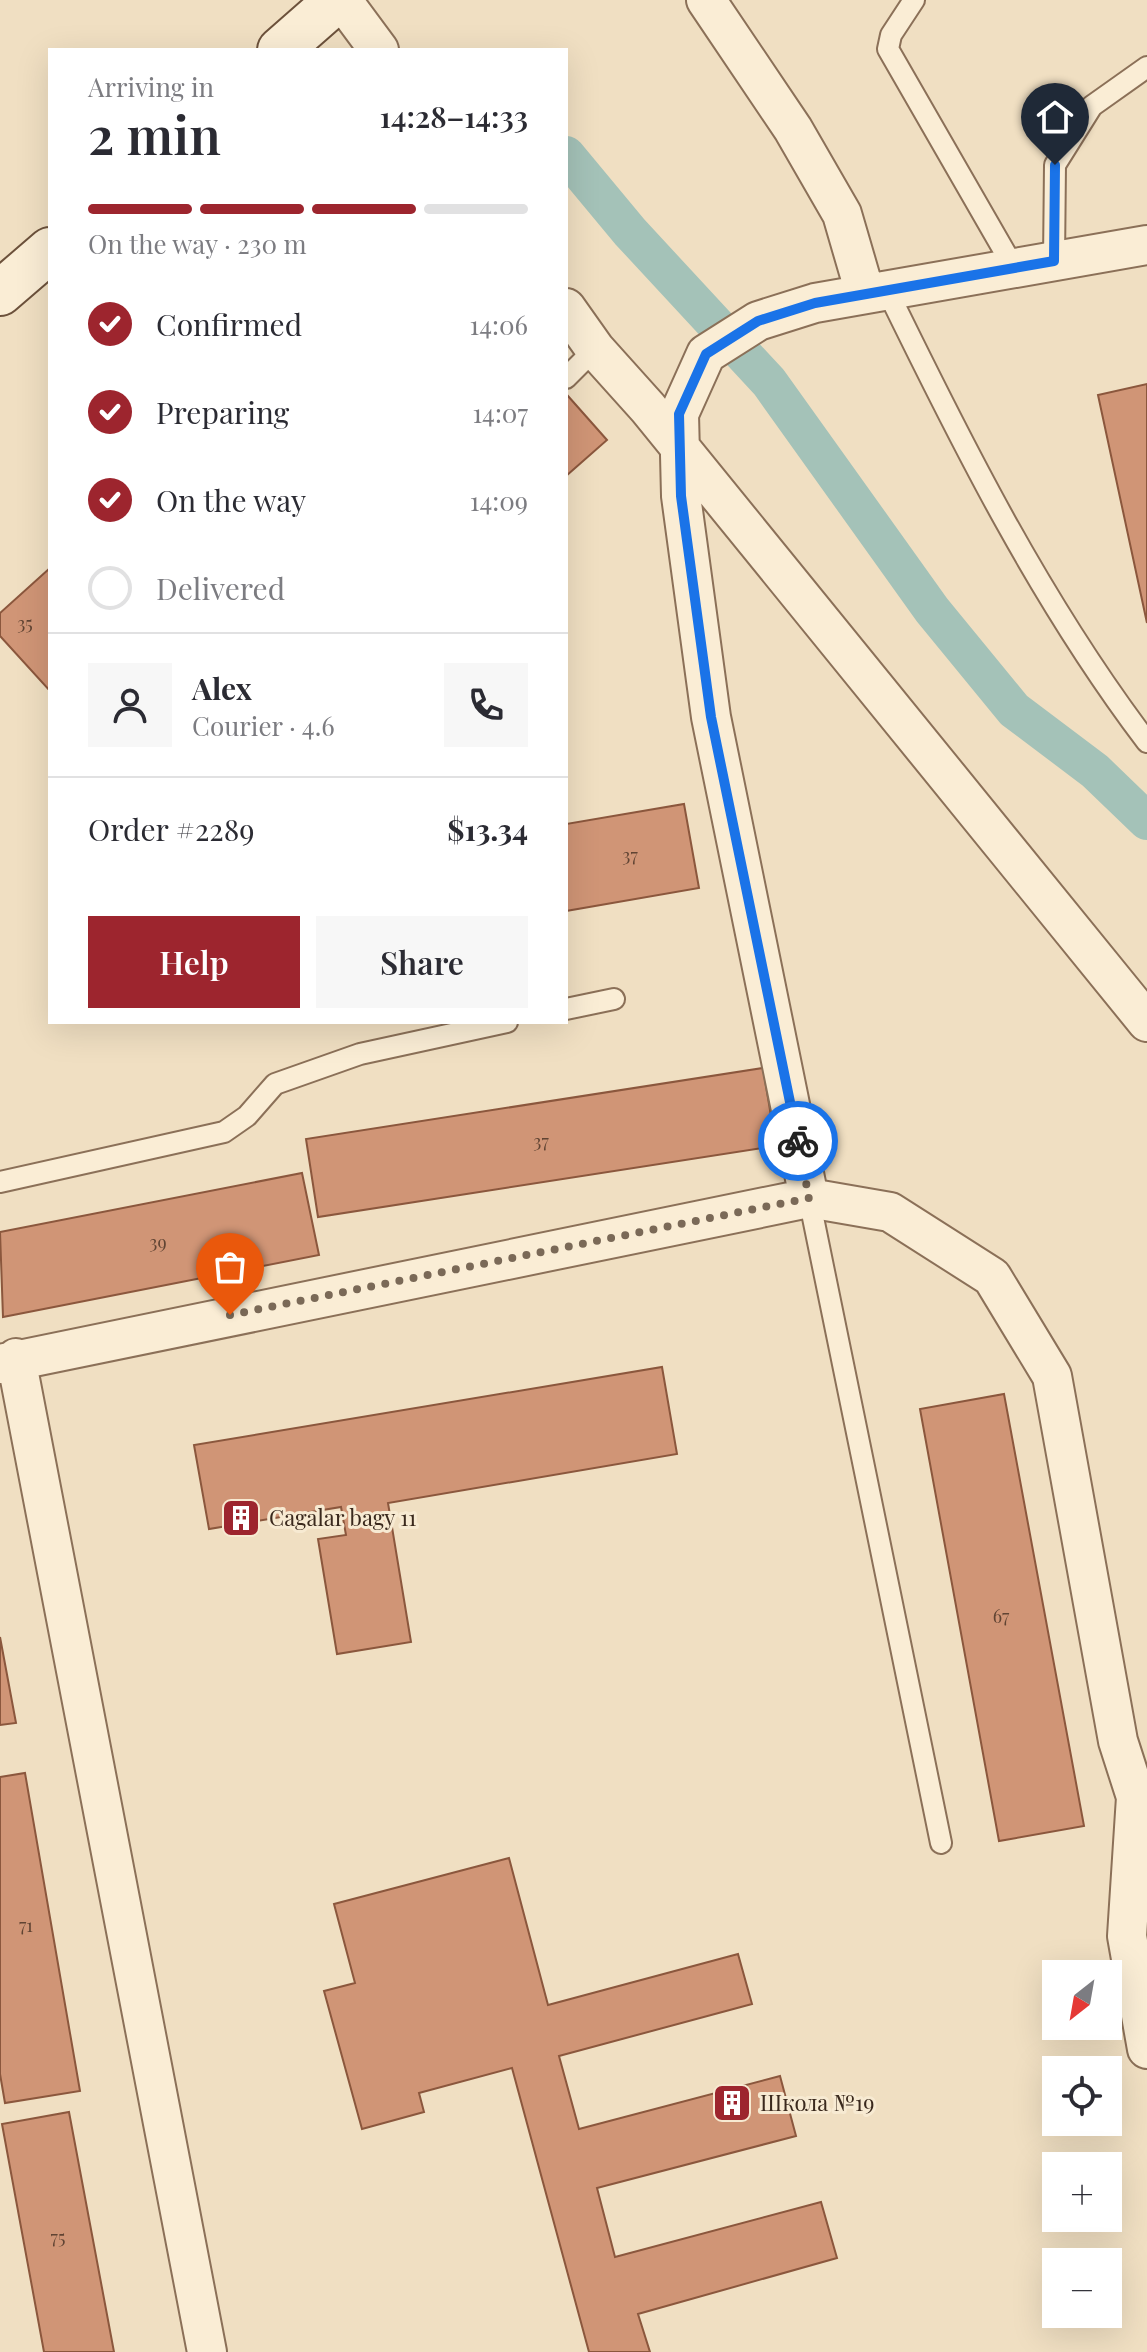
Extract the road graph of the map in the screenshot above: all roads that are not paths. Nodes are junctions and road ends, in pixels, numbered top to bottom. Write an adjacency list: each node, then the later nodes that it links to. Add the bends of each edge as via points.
1 (339, 0): 4 (main road); 5 (street)
2 (706, 0): 11 (street, via 793,129 842,214)
3 (914, 0): 10 (lane, via 888,49)
4 (282, 48)
5 (377, 48)
6 (1147, 67): 9 (lane, via 1092,106 1055,165)
7 (1147, 245): 9 (street)
8 (48, 252): 12 (main road)
9 (1054, 261): 10 (street)
10 (1014, 268): 11 (street)
11 (876, 292): 16 (street, via 758,321 706,354 679,414); 17 (lane, via 1096,674)
12 (0, 293)
13 (568, 311): 14 (street)
14 (595, 349): 15 (lane); 16 (street)
15 (568, 376)
16 (680, 451): 20 (street); 23 (street, via 681,496 711,717)
17 (1147, 742)
18 (614, 999): 19 (lane)
19 (568, 1009)
20 (1147, 1022)
21 (498, 1024): 22 (lane, via 360,1054 275,1084 247,1116 224,1132)
22 (0, 1182)
23 (809, 1198): 24 (street); 25 (street, via 890,1212 992,1277 1052,1376 1118,1741); 26 (lane)
24 (8, 1361): 28 (street)
25 (1142, 1801): 27 (street, via 1127,1936)
26 (941, 1843)
27 (1147, 2049)
28 (207, 2352)

